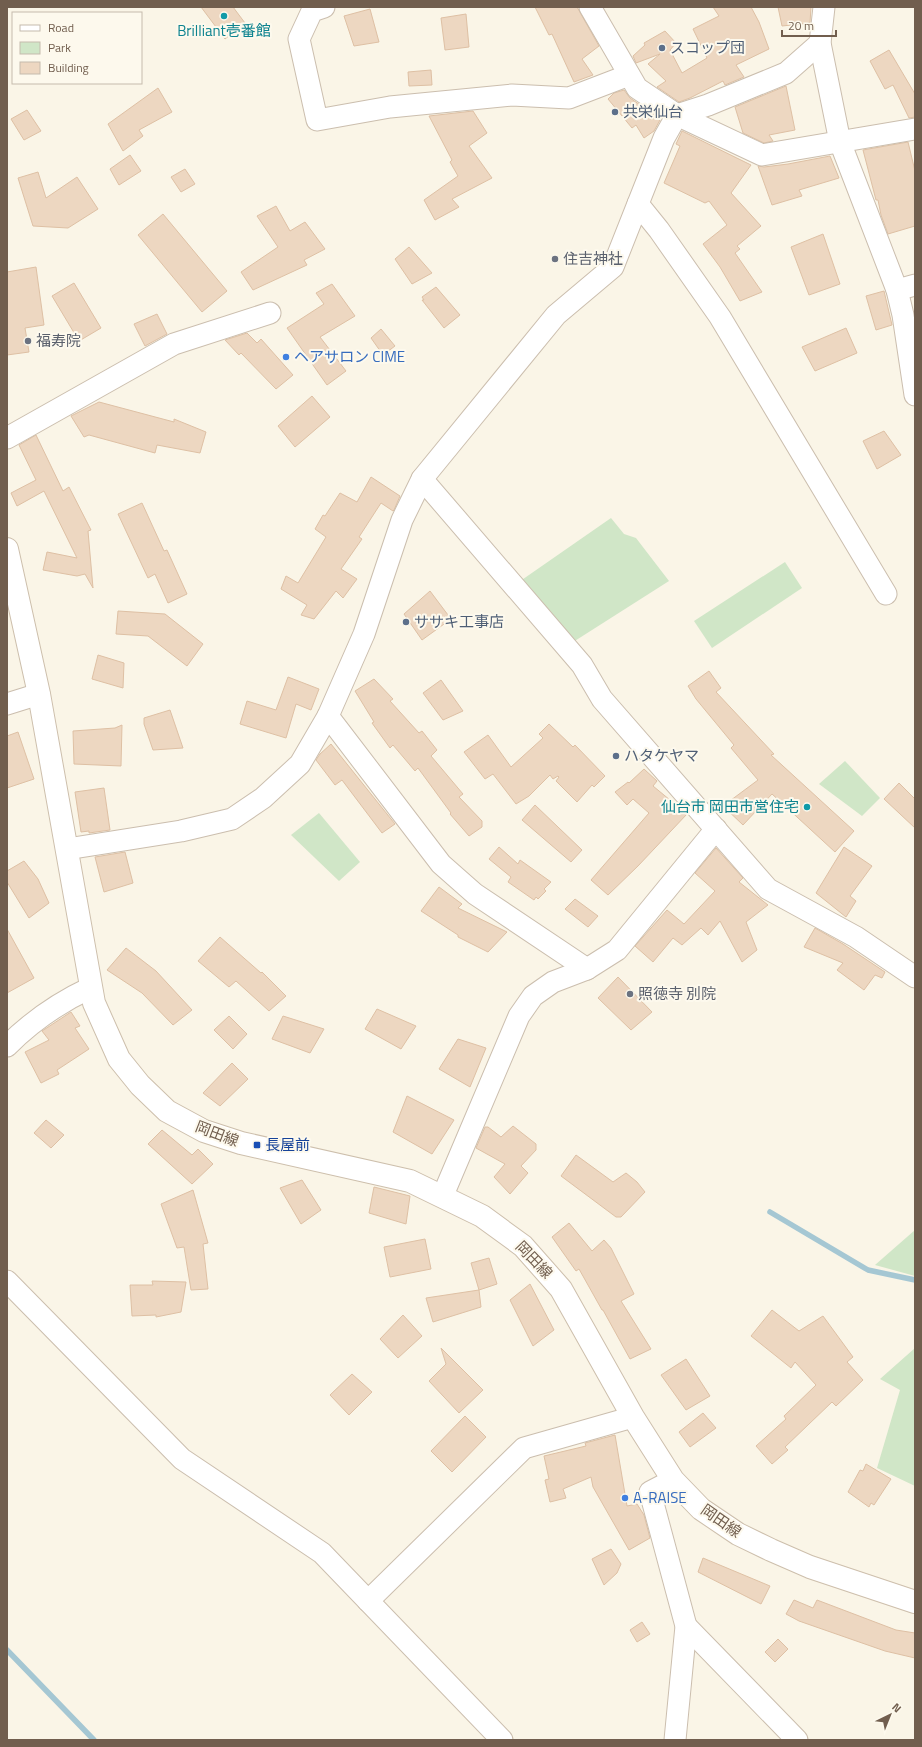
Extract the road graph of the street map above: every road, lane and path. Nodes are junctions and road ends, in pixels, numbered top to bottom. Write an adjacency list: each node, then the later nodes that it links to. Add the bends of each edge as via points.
1 (324, 7): 5 (street, via 312,11 298,39 317,120 390,107 512,95 569,98)
2 (590, 7): 5 (street)
3 (824, 7): 4 (street)
4 (820, 43): 6 (street, via 786,72 708,105); 8 (street)
5 (629, 75): 6 (street, via 638,88)
6 (677, 115): 8 (street, via 762,155); 9 (street, via 664,138)
7 (915, 129): 8 (street)
8 (840, 142): 10 (street)
9 (638, 204): 14 (street, via 613,267 556,315); 16 (street, via 720,317)
10 (906, 287): 12 (street, via 903,315)
11 (270, 313): 13 (street, via 174,344)
12 (915, 395)
13 (7, 438)
14 (422, 479): 19 (street, via 402,520 364,634); 20 (street, via 582,665 602,699)
15 (7, 549): 17 (street, 岡田線)
16 (886, 594)
17 (39, 694): 18 (street); 21 (street, 岡田線)
18 (7, 704)
19 (328, 716): 21 (street, via 300,764 263,798 232,818 181,831); 22 (street, via 441,864 475,894)
20 (716, 829): 22 (street, via 617,950); 23 (street, via 768,889 856,937)
21 (67, 849): 24 (street, 岡田線)
22 (587, 969): 26 (street, via 553,982 533,996 519,1016)
23 (915, 977)
24 (92, 996): 25 (street, via 73,996); 26 (street, 岡田線, via 119,1059 140,1085 167,1111 204,1131 241,1144 410,1181)
25 (7, 1046)
26 (442, 1195): 28 (street, 岡田線, via 482,1216 523,1246 562,1289)
27 (7, 1281): 30 (street, via 182,1459 322,1553)
28 (633, 1417): 29 (street, 岡田線); 30 (street, via 524,1448)
29 (673, 1480): 31 (street, 岡田線, via 701,1509 738,1534 810,1567); 32 (street, via 650,1492)
30 (368, 1601): 33 (street)
31 (915, 1602)
32 (686, 1626): 34 (street); 35 (street)
33 (502, 1740)
34 (675, 1740)
35 (797, 1740)

